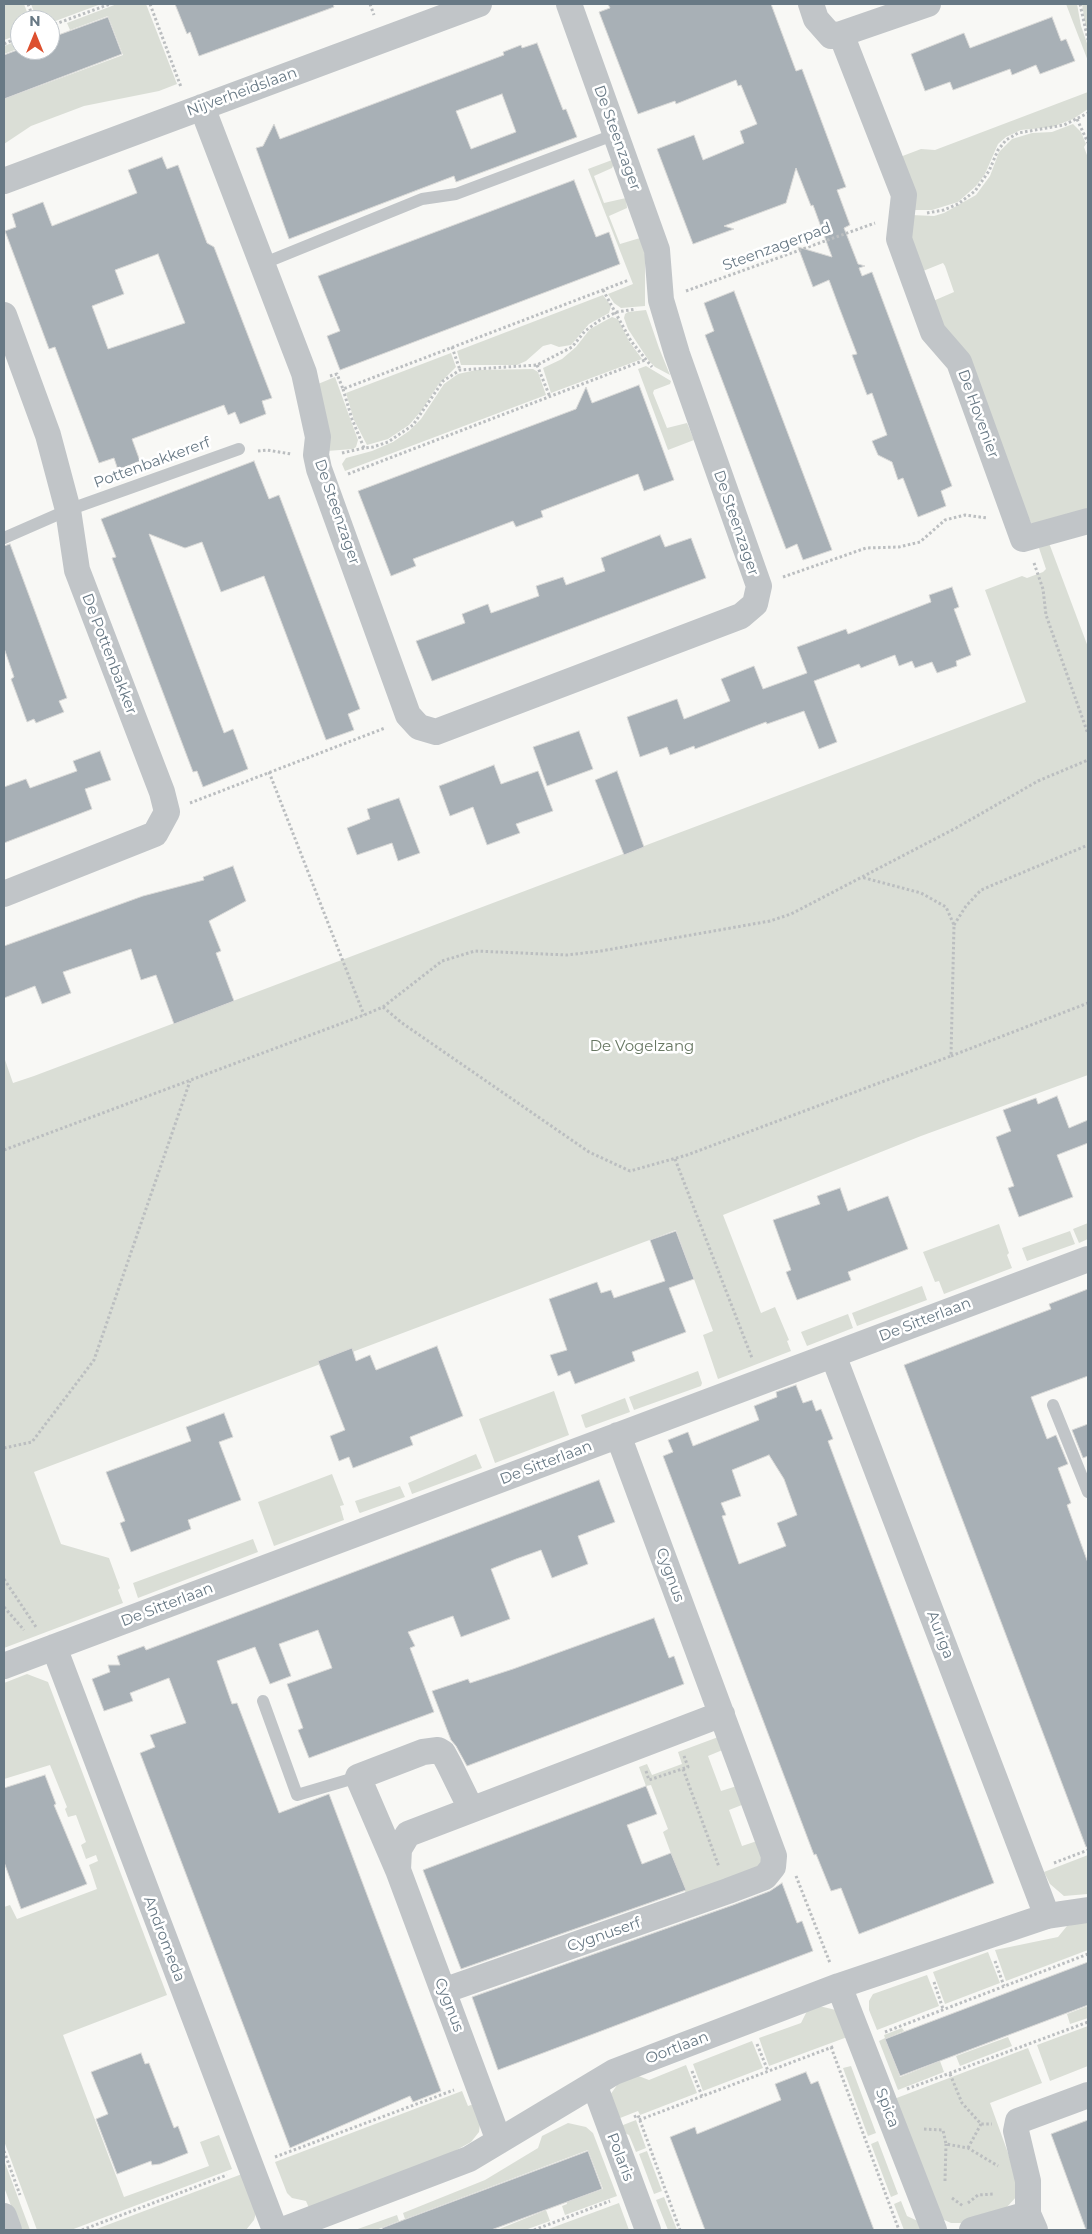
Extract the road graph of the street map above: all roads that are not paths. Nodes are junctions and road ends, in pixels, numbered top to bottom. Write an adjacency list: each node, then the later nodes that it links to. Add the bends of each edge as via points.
1 (479, 4): 5 (street, Nijverheidslaan)
2 (569, 4): 8 (street, De Steenzager)
3 (811, 4): 6 (street, via 816,19 831,36)
4 (928, 4): 6 (street)
5 (420, 14): 7 (street, Nijverheidslaan)
6 (841, 34): 14 (street, De Hovenier, via 904,194 899,239 933,332 959,362 1023,539)
7 (196, 109): 9 (street, Nijverheidslaan); 10 (street, De Steenzager)
8 (616, 134): 10 (lane, via 456,194 422,199); 10 (street, De Steenzager, via 657,250 661,300 758,586 755,604 741,616 436,732 419,727 408,715 319,469 316,455 318,437 304,373)
9 (4, 181)
10 (262, 264)
11 (4, 315): 13 (street, De Pottenbakker, via 48,435)
12 (239, 449): 13 (lane, Pottenbakkererf)
13 (68, 510): 15 (lane, Pottenbakkererf); 16 (street, De Pottenbakker, via 77,570 162,792 166,812 155,834)
14 (1088, 521)
15 (4, 538)
16 (4, 894)
17 (1088, 1259): 18 (street, De Sitterlaan)
18 (833, 1355): 20 (street, De Sitterlaan); 31 (street, Auriga)
19 (1053, 1405): 21 (lane)
20 (618, 1435): 22 (street, De Sitterlaan); 25 (street, Cygnus)
21 (1088, 1492)
22 (51, 1648): 23 (street, De Sitterlaan); 40 (street, Andromeda)
23 (4, 1666)
24 (263, 1701): 26 (lane, via 297,1795)
25 (722, 1714): 27 (street, Cygnus); 29 (street, Cygnus, via 774,1856)
26 (358, 1777): 27 (street, via 423,1752 438,1750 450,1764); 28 (street, Cygnus)
27 (472, 1809): 28 (street, Cygnus, via 408,1834 399,1849)
28 (398, 1870): 33 (street, Cygnus)
29 (768, 1872): 33 (street, Cygnuserf, via 728,1891)
30 (1088, 1910): 31 (street, Oortlaan)
31 (1047, 1916): 32 (street, Oortlaan)
32 (839, 1986): 34 (street, Oortlaan, via 614,2072); 43 (street, Spica)
33 (443, 1991): 36 (street, Cygnus)
34 (594, 2084): 36 (street, Oortlaan); 42 (street, Polaris)
35 (1088, 2095): 38 (street, via 1018,2121 1016,2131 1028,2181)
36 (499, 2141): 41 (street, Oortlaan, via 469,2159)
37 (14, 2210): 39 (street)
38 (1030, 2220): 44 (street)
39 (9, 2230)
40 (274, 2230)
41 (283, 2230)
42 (648, 2230)
43 (934, 2230)
44 (972, 2230)

